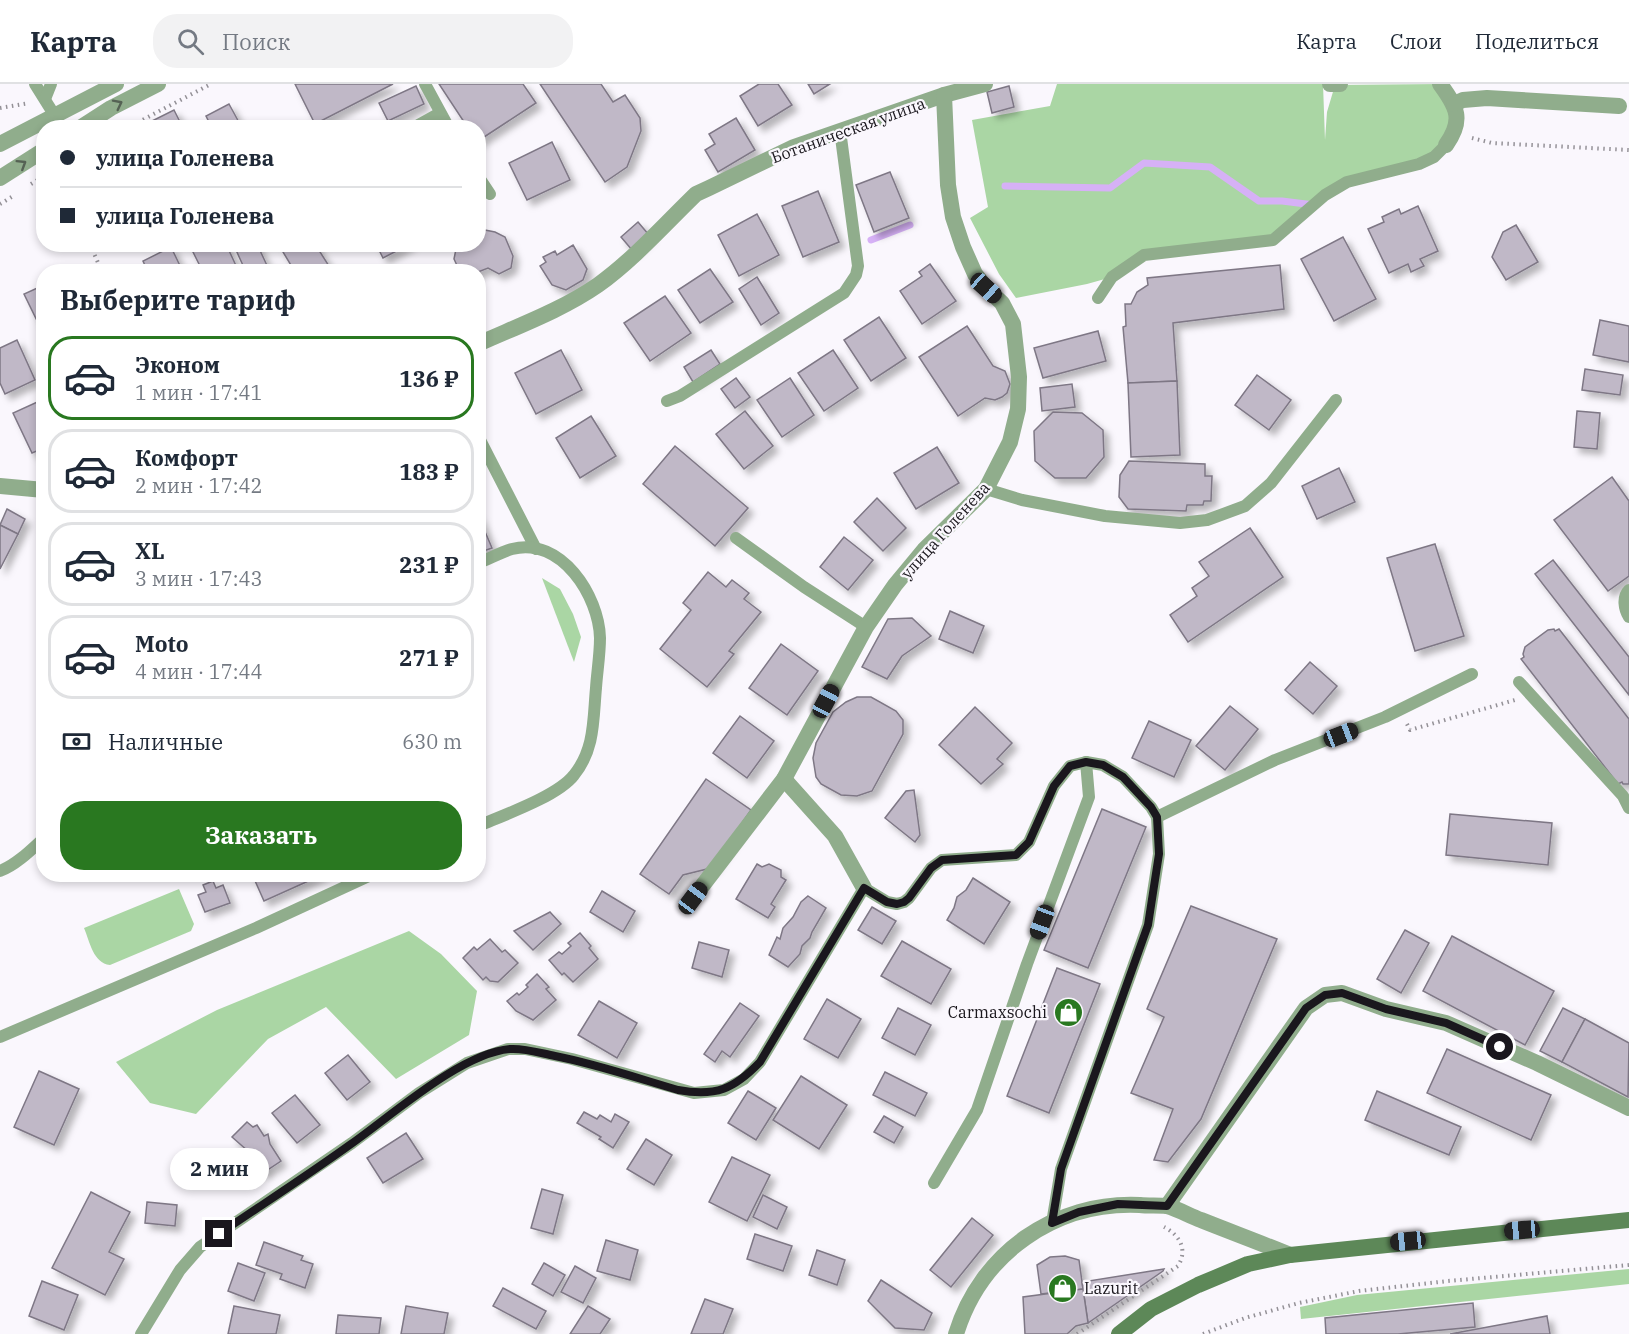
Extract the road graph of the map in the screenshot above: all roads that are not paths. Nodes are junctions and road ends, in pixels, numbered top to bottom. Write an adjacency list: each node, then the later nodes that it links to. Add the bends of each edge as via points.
1 (35, 84): 11 (lane)
2 (51, 84): 11 (lane)
3 (116, 84): 16 (street)
4 (158, 84): 17 (street, one-way to 4)
5 (425, 84): 14 (lane)
6 (985, 84): 10 (street, Ботаническая улица)
7 (1330, 84): 8 (street)
8 (1340, 84)
9 (1440, 84): 12 (street)
10 (944, 95): 21 (street, Ботаническая улица); 35 (street, улица Голенева, via 953,217 975,274 1008,312 1016,342 1018,409 1010,442)
11 (45, 99): 15 (lane)
12 (1454, 104): 13 (street, via 1487,98); 22 (street, via 1457,118)
13 (1619, 106)
14 (440, 113): 18 (lane); 19 (lane)
15 (55, 120)
16 (59, 120)
17 (92, 120)
18 (427, 120)
19 (444, 120)
20 (36, 130): 23 (street)
21 (840, 130): 29 (street, Ботаническая улица, via 696,194 598,285); 31 (lane, via 857,252 852,283 844,293)
22 (1450, 139): 28 (lane, via 1434,157 1419,164 1347,182 1325,195 1273,240 1144,255 1112,277)
23 (0, 144)
24 (36, 155): 25 (street, one-way to 24)
25 (0, 177)
26 (486, 189): 27 (lane)
27 (489, 194)
28 (1098, 298)
29 (486, 340)
30 (1336, 400): 35 (lane, via 1271,483 1245,506 1207,520 1180,523 1105,516)
31 (668, 401)
32 (486, 452): 37 (lane)
33 (0, 486): 34 (street)
34 (36, 489)
35 (986, 489): 41 (street, улица Голенева, via 924,550)
36 (736, 538): 41 (lane)
37 (536, 549): 38 (lane, via 513,549); 48 (lane, via 559,559 582,582 595,610 600,638 591,745 574,776 551,793)
38 (486, 560)
39 (1629, 590): 40 (lane, via 1624,601)
40 (1629, 617)
41 (866, 627): 45 (street, улица Голенева)
42 (1472, 674): 47 (lane, via 1384,717 1275,760)
43 (1519, 682): 46 (lane, via 1623,796)
44 (1086, 762): 47 (lane, via 1103,765 1123,777); 52 (lane, via 1070,766 1054,786 1029,842 1016,855 942,860 931,868 909,898 897,904); 56 (lane, via 1089,797 977,1110)
45 (784, 779): 52 (street, via 835,836); 53 (street, улица Голенева)
46 (1629, 808)
47 (1157, 817): 59 (lane, via 1159,854 1148,925 1061,1169)
48 (486, 822)
49 (36, 845): 50 (lane)
50 (0, 871)
51 (356, 882): 54 (lane)
52 (864, 888): 61 (lane, via 760,1062 744,1079 724,1090 694,1093 525,1049 508,1049 467,1062 200,1247 180,1270)
53 (693, 898)
54 (0, 1037)
55 (1629, 1108): 57 (street, via 1446,1023 1386,1009 1342,993 1325,995 1306,1008)
56 (934, 1183)
57 (1167, 1206): 59 (street, via 1118,1204 1079,1212); 60 (street)
58 (1629, 1220): 60 (main road)
59 (1052, 1223): 62 (street, via 1012,1246 991,1269 975,1291)
60 (1290, 1255): 63 (main road, via 1248,1264 1198,1285 1151,1309)
61 (141, 1334)
62 (956, 1334)
63 (1119, 1334)

